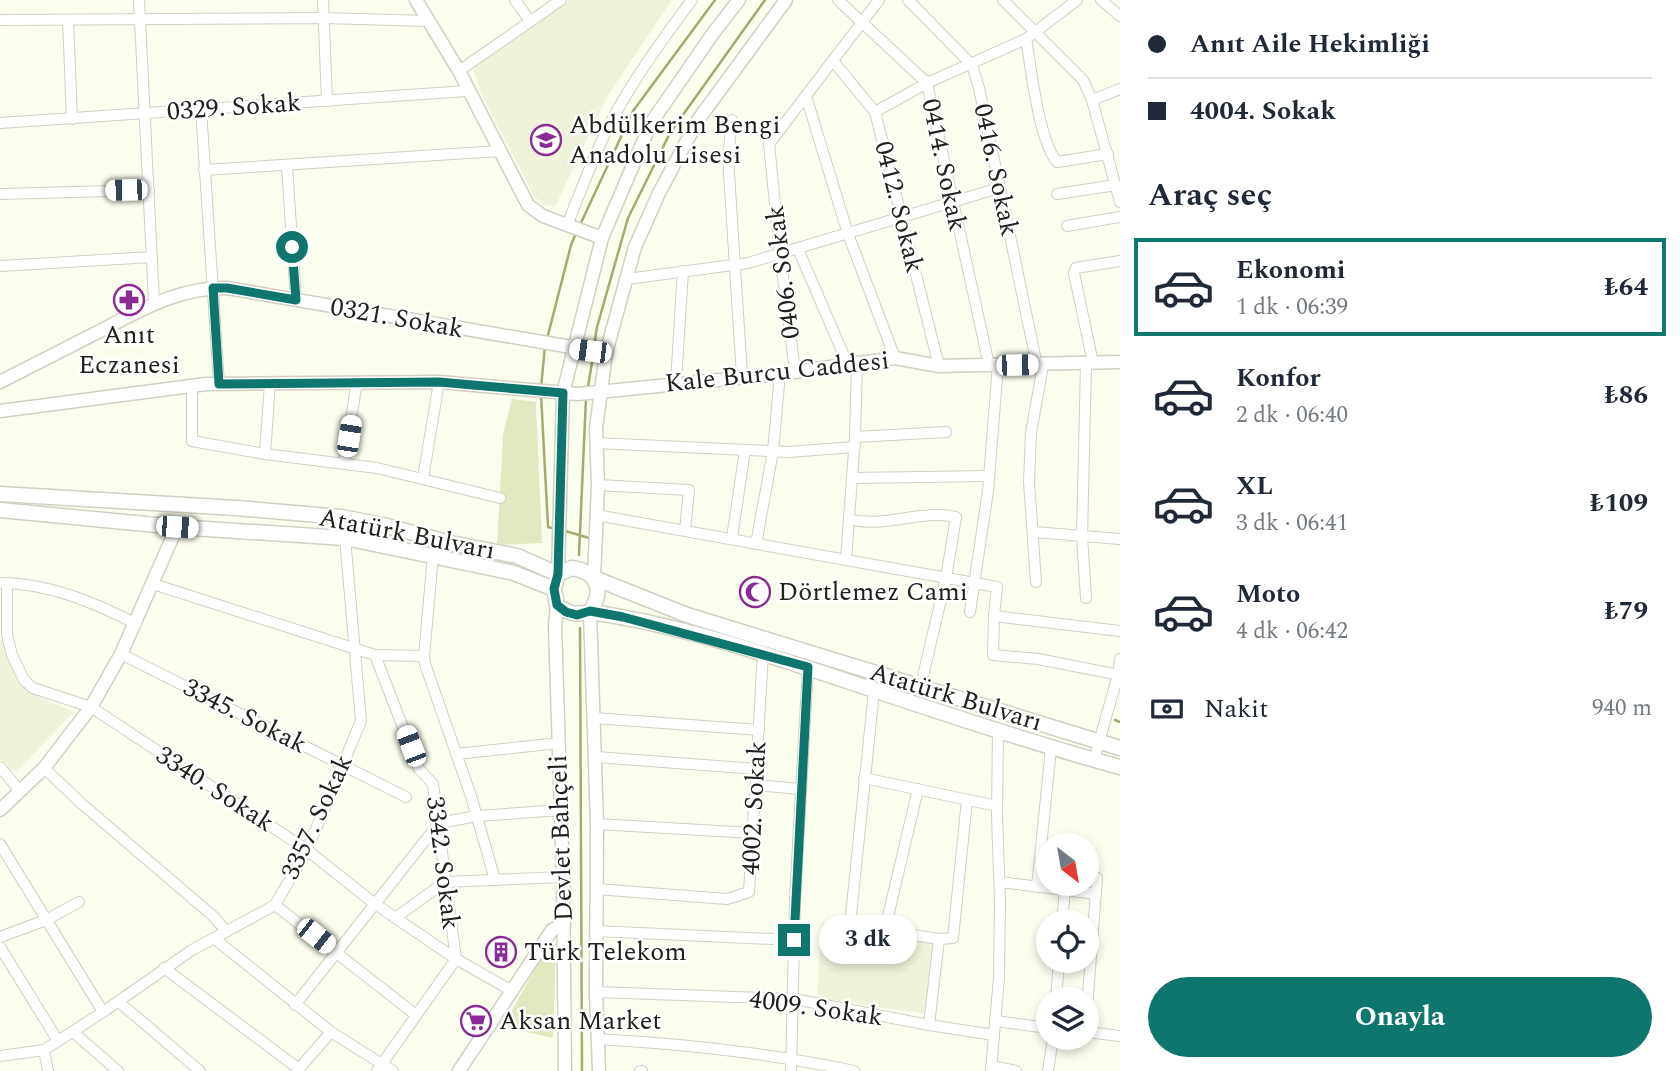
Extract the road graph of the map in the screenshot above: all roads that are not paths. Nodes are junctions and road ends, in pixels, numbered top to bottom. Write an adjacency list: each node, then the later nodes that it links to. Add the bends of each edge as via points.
1 (139, 0): 17 (street)
2 (323, 0): 16 (street)
3 (416, 0): 20 (street)
4 (514, 0): 21 (street)
5 (561, 0): 21 (street)
6 (692, 0): 54 (street, via 621,103 601,142)
7 (739, 0): 56 (street, via 651,123)
8 (786, 0): 64 (street, via 698,120 659,193)
9 (838, 0): 22 (street, 0414. Sokak)
10 (880, 0): 22 (street, 0406. Sokak)
11 (908, 0): 26 (street, 0416. Sokak)
12 (1003, 0): 23 (street)
13 (1077, 0): 23 (street)
14 (1101, 0): 15 (street)
15 (1120, 16)
16 (324, 18): 17 (street); 20 (street); 33 (street)
17 (140, 19): 19 (street); 35 (street)
18 (0, 20): 19 (street)
19 (68, 20): 37 (street)
20 (429, 21): 27 (street)
21 (530, 21): 27 (street)
22 (862, 23): 25 (street, 0406. Sokak); 28 (street, 0414. Sokak)
23 (1036, 33): 24 (street); 32 (street, via 1083,79)
24 (1026, 39): 26 (street); 41 (street, via 1053,157 1057,162)
25 (833, 61): 31 (street, 0406. Sokak); 36 (street, 0412. Sokak)
26 (972, 65): 28 (street); 45 (street, 0416. Sokak)
27 (459, 71): 30 (street)
28 (927, 83): 36 (street); 49 (street, 0414. Sokak)
29 (1120, 89): 32 (street)
30 (467, 91): 33 (street, 0329. Sokak); 40 (street)
31 (806, 96): 55 (street); 58 (street, 0406. Sokak, via 769,144)
32 (1092, 100): 41 (street)
33 (327, 101): 34 (street, 0329. Sokak)
34 (201, 109): 35 (street, 0329. Sokak); 43 (street)
35 (146, 112): 37 (street, 0329. Sokak); 46 (street)
36 (875, 112): 51 (street, 0412. Sokak)
37 (72, 120): 39 (street, 0329. Sokak)
38 (732, 120): 61 (street, via 728,158)
39 (0, 123)
40 (500, 151): 42 (street); 54 (street, via 528,205)
41 (1108, 154): 44 (street)
42 (287, 167): 43 (street); 66 (street)
43 (204, 170): 65 (street)
44 (1116, 185): 48 (street); 50 (street)
45 (999, 188): 49 (street); 75 (street, 0416. Sokak)
46 (149, 190): 47 (street); 59 (street)
47 (0, 194)
48 (1057, 194)
49 (952, 202): 51 (street); 74 (street, 0414. Sokak)
50 (1120, 202)
51 (902, 217): 55 (street); 76 (street, 0412. Sokak)
52 (1120, 217): 53 (street)
53 (1067, 226)
54 (574, 227): 56 (street)
55 (848, 234): 57 (street); 70 (street)
56 (602, 238): 68 (street)
57 (798, 249): 58 (street); 72 (street)
58 (780, 254): 61 (street); 77 (street, 0406. Sokak)
59 (152, 257): 62 (street); 67 (street)
60 (1120, 261): 73 (street, via 1076,268 1074,273)
61 (737, 264): 63 (street); 79 (street)
62 (0, 266)
63 (683, 271): 64 (street); 83 (street)
64 (626, 279): 69 (street)
65 (213, 288): 66 (street, 0321. Sokak); 67 (street, 0321. Sokak, via 190,290); 85 (street)
66 (296, 300): 68 (street, 0321. Sokak)
67 (155, 303): 80 (street, 0321. Sokak)
68 (573, 348): 69 (street, 0321. Sokak); 88 (street)
69 (598, 352): 87 (street)
70 (895, 358): 72 (street, Kale Burcu Caddesi); 76 (street, Kale Burcu Caddesi)
71 (1120, 362): 73 (street, Kale Burcu Caddesi)
72 (853, 364): 77 (street, Kale Burcu Caddesi); 91 (street)
73 (1089, 364): 75 (street, Kale Burcu Caddesi); 109 (street)
74 (993, 365): 75 (street, Kale Burcu Caddesi); 76 (street, Kale Burcu Caddesi); 97 (street, 0414. Sokak)
75 (1040, 365): 108 (street, via 1028,482)
76 (939, 366)
77 (795, 371): 78 (street, Kale Burcu Caddesi)
78 (780, 373): 79 (street, Kale Burcu Caddesi); 94 (street)
79 (742, 376): 83 (street, Kale Burcu Caddesi)
80 (0, 382)
81 (357, 382): 82 (street, Kale Burcu Caddesi); 84 (street, Kale Burcu Caddesi); 96 (street)
82 (439, 382): 88 (street, Kale Burcu Caddesi); 98 (street)
83 (676, 382): 87 (street, Kale Burcu Caddesi)
84 (270, 383): 85 (street, Kale Burcu Caddesi); 95 (street)
85 (219, 384): 86 (street, Kale Burcu Caddesi)
86 (192, 386): 89 (street, Kale Burcu Caddesi); 95 (street, via 192,441)
87 (602, 391): 88 (street, Kale Burcu Caddesi); 92 (street)
88 (563, 393): 116 (street)
89 (0, 411)
90 (946, 432): 91 (street)
91 (855, 442): 94 (street); 99 (street)
92 (596, 443): 93 (street); 100 (street)
93 (746, 450): 94 (street); 111 (street)
94 (773, 451): 113 (street)
95 (265, 454): 96 (street)
96 (344, 463): 98 (street)
97 (989, 476): 99 (street); 121 (street, 0414. Sokak)
98 (423, 478): 102 (street)
99 (852, 478): 105 (street)
100 (598, 485): 104 (street); 107 (street, via 689,490)
101 (0, 494): 116 (main road, Atatürk Bulvarı, via 341,517 517,556)
102 (500, 498)
103 (0, 510): 106 (main road, Atatürk Bulvarı)
104 (596, 515): 107 (street); 117 (street)
105 (849, 519): 115 (street); 118 (street, via 876,523 939,514 956,517)
106 (177, 527): 110 (main road, Atatürk Bulvarı); 122 (street)
107 (685, 530): 111 (street)
108 (1034, 532): 109 (street); 119 (street)
109 (1082, 536): 112 (street); 124 (street)
110 (345, 538): 114 (main road, Atatürk Bulvarı); 132 (street, 3357. Sokak)
111 (732, 538): 113 (street)
112 (1120, 539)
113 (756, 544): 115 (street)
114 (433, 556): 123 (main road, Atatürk Bulvarı, via 514,573); 136 (street)
115 (846, 558): 118 (street)
116 (558, 574): 117 (main road, via 572,568 585,570); 123 (main road)
117 (594, 578): 126 (main road, via 596,602); 146 (main road, Atatürk Bulvarı, via 687,615)
118 (946, 578): 121 (street); 140 (street)
119 (1036, 582)
120 (3, 583): 129 (street, via 93,602); 131 (street, 3340. Sokak)
121 (974, 583): 127 (street, 0414. Sokak); 128 (street, via 998,587)
122 (153, 584): 129 (street); 132 (street)
123 (554, 589): 125 (main road)
124 (1086, 598)
125 (557, 605): 126 (main road, via 577,615); 147 (street, Devlet Bahçeli)
126 (590, 611): 133 (main road, Atatürk Bulvarı); 143 (street, Devlet Bahçeli)
127 (970, 612)
128 (994, 616): 130 (street); 139 (street, via 993,655)
129 (136, 624): 134 (street)
130 (1120, 631)
131 (4, 635): 142 (street, 3340. Sokak, via 24,680 33,688)
132 (354, 648): 135 (street); 153 (street, 3357. Sokak, via 361,722)
133 (763, 653): 138 (main road, Atatürk Bulvarı); 144 (street, 4002. Sokak)
134 (121, 654): 142 (street); 153 (street, 3345. Sokak)
135 (375, 655): 136 (street); 169 (street, 3342. Sokak, via 419,769 433,784)
136 (424, 656): 150 (street)
137 (1120, 659): 139 (street)
138 (808, 667): 141 (main road, Atatürk Bulvarı); 160 (street)
139 (1119, 675): 146 (street)
140 (923, 676)
141 (874, 691): 145 (main road, Atatürk Bulvarı); 158 (street)
142 (90, 707): 156 (street); 174 (street, 3340. Sokak)
143 (594, 718): 144 (street); 151 (street, Devlet Bahçeli)
144 (759, 730): 157 (street, 4002. Sokak)
145 (998, 731): 148 (main road, Atatürk Bulvarı); 165 (street)
146 (1100, 741): 149 (main road, Atatürk Bulvarı); 152 (street)
147 (559, 743): 150 (street); 167 (street, Devlet Bahçeli)
148 (1051, 748): 152 (main road, Atatürk Bulvarı); 172 (street)
149 (1120, 748)
150 (456, 754): 168 (street)
151 (596, 757): 157 (street); 170 (street, Devlet Bahçeli)
152 (1094, 760): 155 (main road, Atatürk Bulvarı)
153 (342, 764): 163 (street, 3345. Sokak); 174 (street, 3357. Sokak)
154 (0, 767): 162 (street)
155 (1120, 767)
156 (44, 768): 162 (street); 189 (street)
157 (757, 769): 159 (street, 4002. Sokak)
158 (864, 778): 161 (street); 188 (street, via 850,925)
159 (756, 785): 160 (street); 171 (street, 4002. Sokak)
160 (800, 789): 194 (street)
161 (918, 789): 164 (street); 188 (street)
162 (20, 791): 166 (street)
163 (406, 797)
164 (967, 800): 165 (street); 193 (street, via 953,938)
165 (997, 806): 178 (street)
166 (0, 810)
167 (561, 810): 168 (street); 175 (street, Devlet Bahçeli)
168 (477, 816): 169 (street); 176 (street)
169 (439, 823): 177 (street, 3342. Sokak); 183 (street)
170 (597, 824): 171 (street); 180 (street, Devlet Bahçeli)
171 (753, 833): 180 (street, 4002. Sokak, via 749,892 738,897)
172 (1042, 833)
173 (0, 844): 186 (street)
174 (307, 850): 183 (street, 3340. Sokak); 184 (street, 3357. Sokak)
175 (563, 877): 176 (street); 187 (street, Devlet Bahçeli)
176 (495, 880): 177 (street)
177 (445, 882): 185 (street); 197 (street, 3342. Sokak)
178 (1000, 882): 179 (street); 207 (street)
179 (1036, 887)
180 (596, 889): 190 (street, Devlet Bahçeli)
181 (1096, 896): 199 (street)
182 (79, 902): 186 (street)
183 (375, 904): 185 (street, 3340. Sokak); 196 (street)
184 (275, 905): 189 (street, 3357. Sokak); 196 (street)
185 (395, 918): 197 (street, 3340. Sokak)
186 (46, 920): 191 (street); 205 (street)
187 (564, 923): 200 (street, via 552,930); 229 (street, Devlet Bahçeli)
188 (886, 929): 193 (street)
189 (226, 931): 192 (street, 3357. Sokak)
190 (596, 931): 194 (street); 201 (street, Devlet Bahçeli)
191 (0, 937)
192 (215, 939): 198 (street, 3357. Sokak); 204 (street)
193 (939, 939): 208 (street)
194 (794, 940): 202 (street)
195 (0, 947): 216 (street)
196 (337, 952): 204 (street); 206 (street)
197 (456, 959): 200 (street, 3340. Sokak); 206 (street)
198 (164, 968): 203 (street, 3357. Sokak); 223 (street)
199 (1089, 987)
200 (512, 991): 228 (street)
201 (596, 992): 202 (street, 4009. Sokak); 215 (street, Devlet Bahçeli)
202 (794, 999): 208 (street, 4009. Sokak); 220 (street)
203 (119, 1002): 205 (street, 3357. Sokak); 226 (street)
204 (295, 1005): 211 (street)
205 (103, 1012): 210 (street, 3357. Sokak)
206 (416, 1016): 221 (street)
207 (995, 1021): 209 (street); 213 (street)
208 (929, 1025): 213 (street, 4009. Sokak)
209 (1036, 1026)
210 (73, 1032): 216 (street, 3357. Sokak); 225 (street)
211 (331, 1032): 221 (street); 223 (street)
212 (1099, 1033): 214 (street)
213 (994, 1035): 222 (street)
214 (1120, 1036)
215 (598, 1039): 220 (street); 230 (street, Devlet Bahçeli)
216 (58, 1041): 217 (street, 3357. Sokak)
217 (44, 1049): 219 (street, 3357. Sokak); 224 (street)
218 (1051, 1050): 234 (street)
219 (0, 1056)
220 (792, 1058): 231 (street); 232 (street)
221 (380, 1068): 227 (street)
222 (991, 1068): 233 (street)
223 (298, 1070)
224 (48, 1071)
225 (118, 1071)
226 (200, 1071)
227 (393, 1071)
228 (459, 1071)
229 (565, 1071)
230 (598, 1071)
231 (792, 1071)
232 (854, 1071)
233 (1016, 1071)
234 (1048, 1071)

